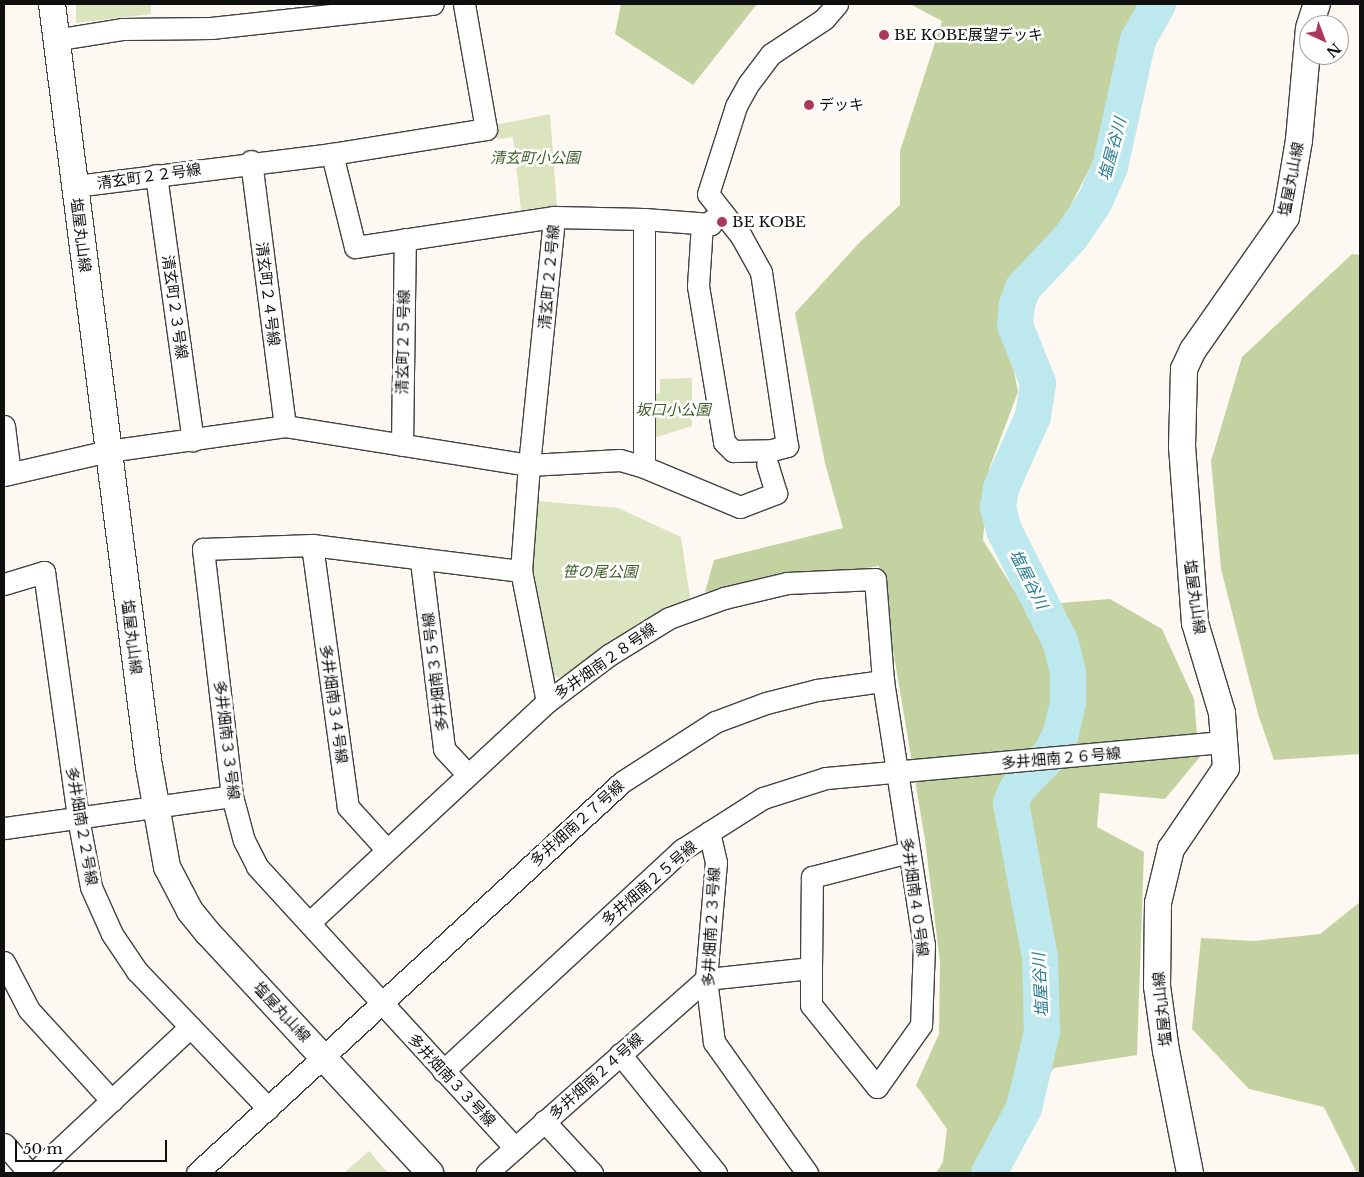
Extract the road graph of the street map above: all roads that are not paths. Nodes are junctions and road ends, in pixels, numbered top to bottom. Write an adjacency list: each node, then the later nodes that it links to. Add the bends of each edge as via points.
1 (52, 4): 5 (street, 塩屋丸山線)
2 (433, 4): 5 (street, via 212,28 123,29)
3 (464, 4): 7 (street, via 486,129)
4 (836, 4): 11 (street, via 824,19 772,54 736,106 708,194)
5 (54, 40): 10 (street, 塩屋丸山線)
6 (1306, 65): 31 (street, 塩屋丸山線, via 1299,140 1286,217 1193,350 1184,369 1182,447 1195,623 1222,713)
7 (332, 154): 8 (street, 清玄町２２号線); 15 (street, 清玄町２２号線, via 355,247)
8 (251, 161): 9 (street, 清玄町２２号線); 17 (street, 清玄町２４号線)
9 (156, 175): 10 (street, 清玄町２２号線); 18 (street, 清玄町２３号線)
10 (75, 186): 20 (street, 塩屋丸山線)
11 (717, 205): 14 (street, via 711,224); 14 (street, via 741,236 761,272 787,446 772,450 733,451 724,442 698,286)
12 (554, 217): 13 (street); 15 (street, 清玄町２２号線); 22 (street, 清玄町２２号線)
13 (644, 219): 14 (street); 23 (street)
14 (702, 224)
15 (405, 240): 19 (street, 清玄町２５号線)
16 (4, 426): 24 (street)
17 (285, 426): 18 (street); 19 (street)
18 (193, 440): 20 (street)
19 (402, 445): 22 (street)
20 (108, 451): 24 (street); 35 (street, 塩屋丸山線)
21 (767, 464): 23 (street, via 776,493 740,507)
22 (529, 465): 23 (street, via 620,460); 27 (street, 清玄町２２号線)
23 (644, 467)
24 (7, 474)
25 (312, 545): 26 (street, 多井畑南３３号線); 34 (street, 多井畑南３３号線, via 203,549); 39 (street, 多井畑南３４号線, via 348,807)
26 (421, 561): 27 (street, 多井畑南３３号線); 32 (street, 多井畑南３５号線, via 444,749)
27 (521, 571): 30 (street, 清玄町２２号線)
28 (4, 584): 36 (street, 多井畑南２２号線, via 44,572)
29 (883, 681): 30 (street, 多井畑南２８号線, via 875,579 788,583 724,598 669,618 609,655); 33 (street, 多井畑南２８号線); 45 (street, 多井畑南２７号線, via 817,690 766,703 715,722 622,782)
30 (546, 702): 32 (street, 多井畑南２８号線)
31 (1225, 742): 33 (street, 多井畑南２６号線); 63 (street, 塩屋丸山線, via 1226,768 1170,848 1158,903 1158,986 1166,1050)
32 (467, 774): 39 (street, 多井畑南２８号線)
33 (896, 774): 38 (street, 多井畑南２５号線, via 826,778 763,798); 40 (street, 多井畑南４０号線)
34 (232, 796): 35 (street); 41 (street, 多井畑南３３号線, via 244,841 257,866)
35 (155, 807): 36 (street); 48 (street, 塩屋丸山線, via 167,867 190,911)
36 (78, 818): 37 (street); 46 (street, 多井畑南２２号線, via 92,886 112,934 137,971)
37 (4, 828)
38 (709, 832): 44 (street, 多井畑南２３号線, via 716,862); 49 (street, 多井畑南２５号線, via 684,849)
39 (386, 849): 41 (street, 多井畑南２８号線)
40 (909, 852): 43 (street, via 812,877); 43 (street, 多井畑南４０号線, via 924,945 921,1025 877,1087 811,1005)
41 (310, 922): 45 (street, 多井畑南３３号線)
42 (4, 962): 50 (street, via 29,1010)
43 (811, 968): 44 (street)
44 (706, 979): 47 (street, 多井畑南２４号線); 62 (street, 多井畑南２３号線, via 714,1042)
45 (380, 1002): 48 (street, 多井畑南２７号線); 49 (street, 多井畑南３３号線)
46 (190, 1027): 50 (street); 51 (street, 多井畑南２２号線)
47 (620, 1054): 52 (street, 多井畑南２４号線); 61 (street)
48 (322, 1055): 51 (street, 多井畑南２７号線); 58 (street, 塩屋丸山線)
49 (443, 1070): 54 (street, 多井畑南３３号線)
50 (112, 1101): 56 (street)
51 (268, 1108): 57 (street, 多井畑南２７号線)
52 (544, 1121): 54 (street, 多井畑南２４号線); 60 (street)
53 (4, 1144): 55 (street)
54 (515, 1148): 59 (street, 多井畑南２４号線)
55 (29, 1173)
56 (34, 1173)
57 (197, 1173)
58 (430, 1173)
59 (487, 1173)
60 (592, 1173)
61 (716, 1173)
62 (807, 1173)
63 (1190, 1173)

